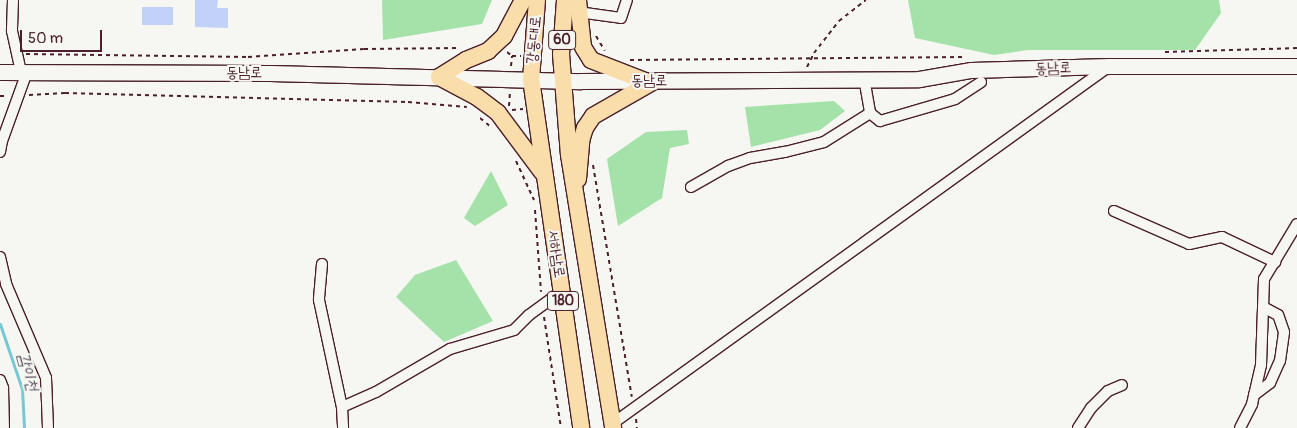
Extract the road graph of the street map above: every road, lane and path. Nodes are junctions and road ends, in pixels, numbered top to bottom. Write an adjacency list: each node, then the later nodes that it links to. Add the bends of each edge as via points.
1 (13, 0): 13 (street, via 12,31)
2 (523, 0): 21 (main road, via 504,36 488,51)
3 (537, 0): 23 (main road, 강동대로 / 60)
4 (565, 0): 25 (main road, 강동대로 / 60)
5 (627, 0): 7 (street, via 621,18)
6 (866, 0): 15 (path, via 839,21)
7 (580, 4): 26 (main road, via 583,48 591,60)
8 (593, 33): 12 (path)
9 (464, 47): 13 (path, via 364,49 248,57)
10 (1297, 48): 11 (path)
11 (1160, 52)
12 (606, 53)
13 (17, 54): 20 (street)
14 (965, 57): 15 (path)
15 (812, 58): 16 (path); 24 (path)
16 (630, 60)
17 (1109, 66): 18 (main road, 동남로); 22 (main road, 동남로, via 971,70 919,80); 53 (street)
18 (1297, 66)
19 (0, 72): 20 (main road, 동남로)
20 (21, 72): 21 (main road, 동남로); 28 (street)
21 (439, 77): 23 (main road, 동남로); 36 (main road, via 477,97 498,113)
22 (864, 78): 24 (main road, 동남로); 31 (street)
23 (532, 79): 25 (main road, 동남로); 36 (main road, 서하남로 / 180)
24 (801, 79): 26 (main road, 동남로)
25 (562, 80): 26 (main road, 동남로); 38 (main road, 서하남로 / 180)
26 (649, 81): 38 (main road, via 593,116 581,141)
27 (981, 82): 31 (street, via 955,99 880,121)
28 (18, 96): 29 (path, via 65,93 408,102); 33 (street)
29 (468, 107)
30 (474, 113): 32 (path)
31 (870, 113): 37 (street, via 824,142 750,158 728,166)
32 (492, 128)
33 (0, 152)
34 (514, 158): 39 (path)
35 (593, 163): 53 (path)
36 (544, 174): 46 (main road, 서하남로 / 180)
37 (691, 187)
38 (576, 196): 55 (main road, 서하남로 / 180)
39 (534, 200)
40 (535, 210): 47 (path)
41 (1114, 211): 44 (street, via 1189,244 1222,237)
42 (1297, 224): 44 (street)
43 (0, 257): 57 (street, via 6,284 46,378)
44 (1275, 262): 48 (street, via 1264,279)
45 (322, 264): 52 (street, via 319,300)
46 (562, 291): 47 (street); 60 (main road, 서하남로 / 180)
47 (542, 304): 52 (street, via 514,330 450,349 376,392); 59 (path)
48 (1263, 307): 51 (street, via 1261,365); 51 (street, via 1278,315 1284,332 1280,361 1270,383)
49 (0, 380): 56 (street)
50 (1122, 385): 61 (street, via 1108,391)
51 (1254, 395): 54 (street)
52 (342, 407): 58 (street)
53 (634, 408): 55 (street)
54 (1246, 416): 62 (street); 63 (street)
55 (613, 426)
56 (4, 428)
57 (48, 428)
58 (343, 428)
59 (561, 428)
60 (581, 428)
61 (1078, 428)
62 (1240, 428)
63 (1246, 428)

